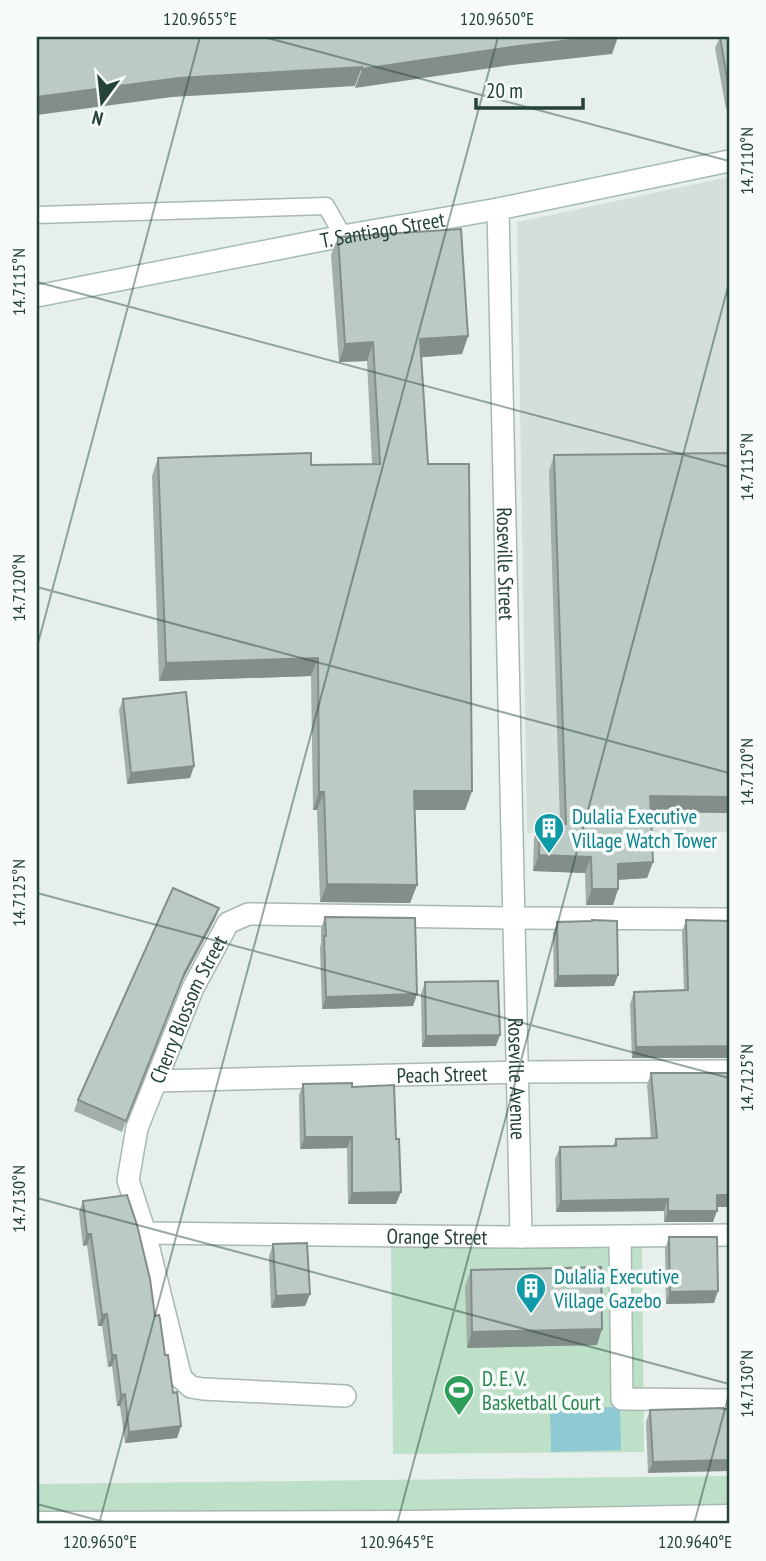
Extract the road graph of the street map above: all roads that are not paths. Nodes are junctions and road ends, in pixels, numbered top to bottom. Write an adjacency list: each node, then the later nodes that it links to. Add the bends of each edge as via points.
1 (729, 161): 2 (street, T. Santiago Street)
2 (498, 209): 4 (street, T. Santiago Street); 6 (street, Roseville Street)
3 (37, 215): 4 (lane, via 326,206)
4 (343, 236): 5 (street, T. Santiago Street)
5 (37, 296)
6 (513, 918): 7 (street, Cherry Blossom Street); 9 (street, Roseville Avenue); 10 (street, Cherry Blossom Street, via 248,914 228,923 193,988)
7 (729, 919)
8 (729, 1071): 9 (street, Peach Street)
9 (517, 1072): 10 (street, Peach Street); 14 (street, Roseville Avenue)
10 (157, 1082): 11 (street, Cherry Blossom Street, via 137,1128 128,1180)
11 (145, 1233): 14 (street, Orange Street); 15 (street, Cherry Blossom Street, via 181,1378 191,1387)
12 (729, 1235): 13 (street, Orange Street)
13 (620, 1236): 14 (street, Orange Street); 16 (street, via 622,1399)
14 (521, 1237)
15 (345, 1396)
16 (729, 1400)
17 (729, 1513): 18 (lane)
18 (37, 1520)

